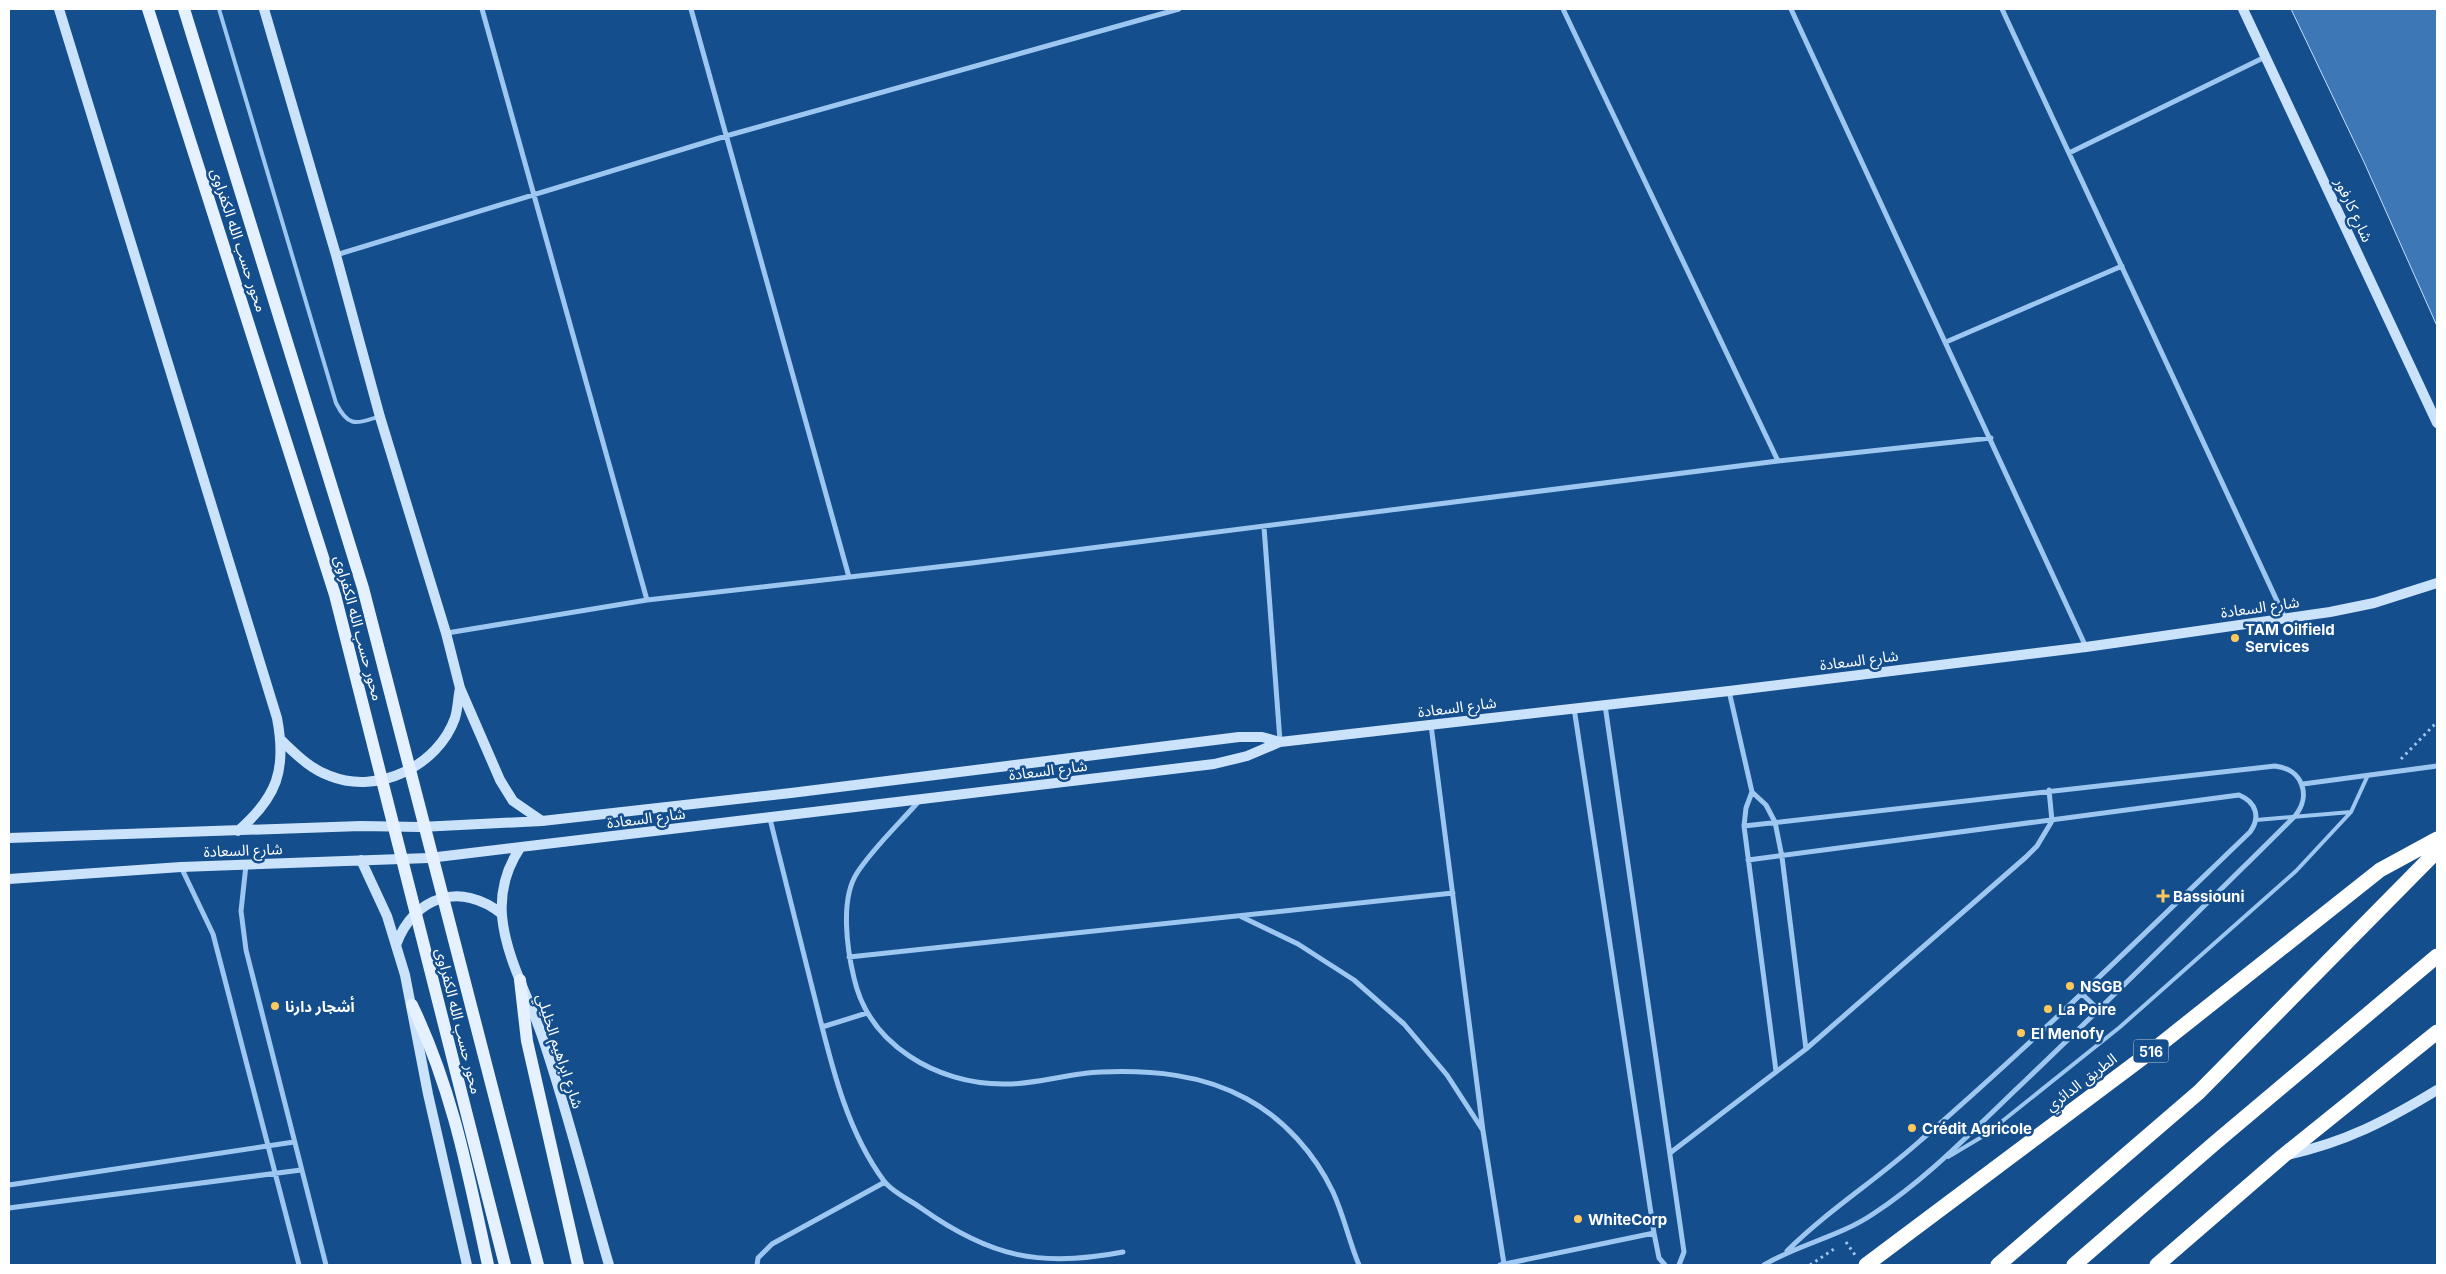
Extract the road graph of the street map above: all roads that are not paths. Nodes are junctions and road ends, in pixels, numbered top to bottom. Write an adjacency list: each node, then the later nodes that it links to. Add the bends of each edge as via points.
1 (59, 9): 36 (street, via 277,718)
2 (148, 9): 97 (main road, محور حسب الله الكفراوى, via 335,595)
3 (184, 9): 98 (main road, محور حسب الله الكفراوى, via 362,588)
4 (219, 9): 20 (lane, via 336,403 347,420 356,423)
5 (264, 9): 17 (street)
6 (482, 9): 16 (street)
7 (691, 9): 14 (street)
8 (1179, 9): 14 (street)
9 (1563, 9): 23 (street)
10 (1791, 9): 19 (street)
11 (2002, 9): 15 (street)
12 (2243, 9): 13 (street, شارع كارفور)
13 (2266, 57): 15 (street); 21 (street, شارع كارفور)
14 (726, 136): 16 (street); 25 (street)
15 (2069, 154): 18 (street)
16 (533, 194): 17 (street); 27 (street)
17 (336, 255): 20 (street)
18 (2122, 266): 19 (street); 28 (street)
19 (1946, 342): 22 (street)
20 (380, 417): 29 (street)
21 (2437, 423)
22 (1991, 438): 23 (street); 30 (street)
23 (1778, 461): 24 (street)
24 (1264, 527): 25 (street); 37 (street)
25 (849, 577): 27 (street)
26 (2437, 583): 28 (street, شارع السعادة, via 2374,603)
27 (648, 600): 29 (street)
28 (2286, 619): 30 (street, شارع السعادة)
29 (446, 633): 31 (street)
30 (2086, 647): 32 (street, شارع السعادة)
31 (460, 688): 36 (street, via 455,718 440,744 418,766 390,779 360,782 330,776 304,762); 48 (street, via 500,780 513,801)
32 (1729, 691): 33 (street, شارع السعادة); 42 (street)
33 (1605, 705): 34 (street, شارع السعادة); 82 (street)
34 (1574, 708): 35 (street, شارع السعادة); 90 (street)
35 (1431, 725): 37 (street, شارع السعادة); 63 (street)
36 (281, 740): 52 (street, via 280,766 273,791 258,813)
37 (1280, 742): 43 (street, شارع السعادة, via 1247,756 1214,764); 48 (street, شارع السعادة, via 1262,737 1239,737)
38 (2437, 766): 39 (street)
39 (2368, 775): 40 (street); 44 (lane)
40 (2303, 784): 41 (street, via 2292,770 2275,766); 45 (street, via 2304,801)
41 (2049, 790): 49 (street); 50 (street)
42 (1752, 792): 50 (street, via 1766,805); 51 (street)
43 (919, 801): 46 (street, شارع السعادة); 68 (street, via 856,874 847,910)
44 (2351, 812): 45 (lane); 84 (lane, via 2296,871 2120,1027 1986,1135)
45 (2295, 816): 47 (lane); 72 (street)
46 (770, 819): 55 (street, شارع السعادة); 74 (street)
47 (2256, 820): 49 (street, via 2254,807 2239,795); 70 (street, via 2250,832)
48 (542, 821): 52 (street, شارع السعادة)
49 (2052, 821): 57 (street); 76 (street, via 2026,857)
50 (1775, 822): 51 (street); 57 (street)
51 (1744, 826): 59 (street)
52 (238, 831): 53 (street, شارع السعادة)
53 (9, 838)
54 (2437, 839): 107 (highway, الطريق الدائري / 516, via 2380,870 2157,1046)
55 (520, 848): 58 (street, شارع السعادة, via 430,858); 64 (street, شارع ابراهيم الخليلي, via 504,881)
56 (2437, 851): 108 (highway, via 2199,1092)
57 (1782, 857): 59 (street); 76 (street)
58 (361, 860): 60 (street, شارع السعادة); 66 (street, via 387,916)
59 (1748, 860): 77 (street)
60 (246, 865): 61 (street, شارع السعادة); 80 (street, via 241,911 246,950)
61 (181, 868): 62 (street, شارع السعادة); 81 (street, via 213,934)
62 (9, 879)
63 (1453, 893): 65 (street); 79 (street)
64 (502, 914): 66 (street, via 480,900 453,896 440,898 416,911); 69 (street, شارع ابراهيم الخليلي)
65 (1238, 915): 68 (street); 79 (street, via 1298,944 1362,986 1404,1024 1447,1075)
66 (396, 945): 71 (street)
67 (2437, 956): 109 (highway)
68 (849, 958): 73 (street)
69 (520, 980): 99 (main road, via 527,1041); 100 (street, شارع ابراهيم الخليلي, via 552,1066)
70 (2082, 994): 72 (street); 92 (street, via 1915,1146)
71 (412, 1005): 95 (street, via 428,1094); 96 (main road, via 450,1099)
72 (2099, 1010): 84 (street)
73 (867, 1013): 74 (street); 102 (street, via 882,1035 899,1049 938,1071 959,1078 1002,1084 1100,1072 1147,1073 1201,1080 1248,1099 1289,1130 1321,1170 1333,1193)
74 (822, 1027): 87 (street, via 846,1109)
75 (2437, 1032): 83 (highway)
76 (1806, 1049): 77 (street)
77 (1776, 1071): 82 (street)
78 (2437, 1090): 83 (street, via 2348,1138)
79 (1483, 1131): 103 (street)
80 (294, 1142): 81 (street); 85 (street)
81 (267, 1146): 86 (street); 88 (street)
82 (1670, 1153): 105 (street, via 1684,1252)
83 (2283, 1156): 110 (highway)
84 (1941, 1160): 92 (street, via 1874,1214 1850,1228)
85 (301, 1170): 86 (street); 94 (street)
86 (274, 1173): 89 (street); 93 (street)
87 (885, 1182): 91 (street, via 953,1231 1019,1256 1055,1260); 101 (street, via 772,1244 758,1258)
88 (9, 1185)
89 (9, 1208)
90 (1654, 1233): 103 (street); 104 (street, via 1659,1258)
91 (1123, 1252)
92 (1784, 1253): 106 (street)
93 (299, 1265)
94 (326, 1265)
95 (467, 1265)
96 (488, 1265)
97 (504, 1265)
98 (538, 1265)
99 (578, 1265)
100 (609, 1265)
101 (757, 1265)
102 (1359, 1265)
103 (1502, 1265)
104 (1665, 1265)
105 (1679, 1265)
106 (1764, 1265)
107 (1866, 1265)
108 (1998, 1265)
109 (2074, 1265)
110 (2157, 1265)

